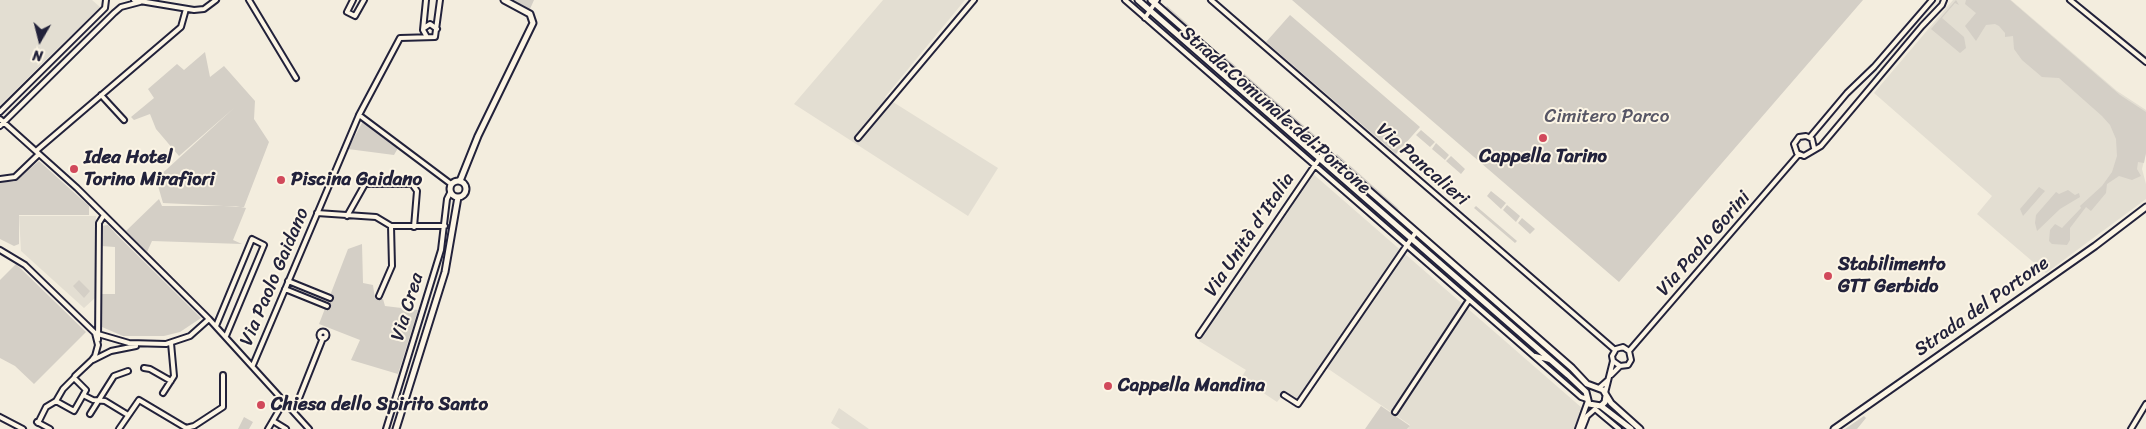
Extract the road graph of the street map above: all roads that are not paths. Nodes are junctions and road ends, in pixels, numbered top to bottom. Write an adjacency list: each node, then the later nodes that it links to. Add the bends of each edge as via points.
1 (120, 0): 21 (street)
2 (134, 0): 19 (street)
3 (216, 0): 22 (street, via 204,8)
4 (249, 0): 32 (street)
5 (353, 0): 6 (street, via 347,12 355,16)
6 (364, 0)
7 (426, 0): 26 (street)
8 (440, 0): 27 (street)
9 (504, 0): 47 (street, via 530,14 534,20 466,161)
10 (974, 0): 39 (street)
11 (1125, 0): 25 (street, Strada Comunale del Portone)
12 (1138, 0): 23 (street, Strada Comunale del Portone)
13 (1211, 0): 77 (street, Via Pancalieri)
14 (1932, 0): 38 (street, Via Paolo Gorini)
15 (1944, 0): 40 (street, Via Paolo Gorini, via 1821,146)
16 (2070, 0): 31 (street)
17 (100, 1): 20 (street)
18 (1154, 1): 23 (street); 41 (street, Strada Comunale del Portone)
19 (140, 2): 21 (street); 22 (street)
20 (105, 4): 24 (street); 34 (street)
21 (121, 7): 24 (street)
22 (186, 9): 33 (street, via 181,27)
23 (1150, 10): 25 (street); 44 (street, Strada Comunale del Portone)
24 (114, 13): 37 (street)
25 (1145, 18): 45 (street, Strada Comunale del Portone)
26 (424, 28): 27 (street, via 430,24); 28 (street)
27 (436, 28): 30 (street, via 435,37)
28 (423, 33): 29 (street, Via Paolo Gaidano); 30 (street)
29 (416, 36): 30 (street); 35 (street, Via Paolo Gaidano, via 402,36 399,40)
30 (427, 37)
31 (2146, 62)
32 (296, 78)
33 (101, 95): 36 (street); 42 (street)
34 (0, 112)
35 (359, 116): 48 (street); 51 (street, Via Paolo Gaidano)
36 (124, 120)
37 (1, 122): 42 (street, Via Paolo Gaidano)
38 (1810, 137): 40 (street); 43 (street, Via Paolo Gorini, via 1803,136 1796,141 1795,149)
39 (858, 138)
40 (1814, 148): 43 (street, Via Paolo Gorini, via 1808,155)
41 (1324, 152): 44 (street, Via Unità d'Italia); 57 (street, Strada Comunale del Portone)
42 (38, 153): 46 (street, via 15,178); 52 (street, Via Paolo Gaidano)
43 (1799, 154): 78 (street, Via Paolo Gorini)
44 (1319, 158): 45 (street, Via Unità d'Italia); 58 (street, Strada Comunale del Portone)
45 (1314, 164): 59 (street, Strada Comunale del Portone); 71 (street, Via Unità d'Italia)
46 (0, 179)
47 (460, 181): 48 (street); 49 (street, via 466,188 463,195)
48 (451, 184): 49 (street)
49 (454, 196): 55 (street, Via Crea, via 446,203); 108 (street, Via Crea, via 454,227 444,272)
50 (2146, 207): 124 (street, Strada del Portone)
51 (317, 213): 53 (street); 61 (street, Via Paolo Gaidano)
52 (104, 215): 67 (street, Via Paolo Gaidano); 70 (street, via 99,224)
53 (346, 216): 54 (street, via 378,218); 56 (street, via 365,184 412,184 417,191)
54 (391, 226): 56 (street); 63 (street, via 392,266)
55 (444, 226): 56 (street); 117 (street, Via Crea, via 435,270)
56 (414, 227)
57 (1416, 232): 58 (street); 92 (street, Strada Comunale del Portone, via 1588,384)
58 (1411, 239): 59 (street); 81 (street, Strada Comunale del Portone)
59 (1406, 244): 65 (street, Strada Comunale del Portone); 96 (street, via 1298,404)
60 (0, 250): 69 (street, via 25,265)
61 (288, 281): 62 (street, Via Paolo Gaidano); 64 (street)
62 (285, 289): 66 (street); 83 (street, Via Paolo Gaidano)
63 (380, 296)
64 (330, 298)
65 (1470, 300): 79 (street, Strada Comunale del Portone); 104 (street)
66 (327, 306)
67 (209, 319): 68 (street, Via Paolo Gaidano); 74 (street, via 190,336)
68 (216, 326): 72 (street, Via Paolo Gaidano); 72 (street, via 252,239 264,244)
69 (93, 331): 70 (street); 75 (street)
70 (99, 335): 75 (street); 76 (street)
71 (1199, 335)
72 (226, 336): 83 (street, Via Paolo Gaidano)
73 (324, 338): 103 (street)
74 (172, 344): 76 (street); 91 (street)
75 (98, 345): 80 (street)
76 (141, 345): 80 (street, via 118,349)
77 (1614, 350): 78 (street, via 1623,347); 82 (street, Via Paolo Gorini)
78 (1629, 351): 84 (street, Via Paolo Gorini, via 1631,360 1628,365)
79 (1533, 356): 81 (street, Strada Comunale del Portone); 97 (street, Strada Comunale del Portone)
80 (92, 360): 89 (street)
81 (1552, 361): 97 (street, Strada Comunale del Portone)
82 (1613, 361): 84 (street); 88 (street, Via Paolo Gorini)
83 (253, 365): 99 (street)
84 (1620, 366): 88 (street, Via Paolo Gorini)
85 (144, 368): 91 (street)
86 (128, 371): 98 (street, via 116,374)
87 (223, 375): 106 (street, via 223,407 190,428 139,400)
88 (1611, 375): 90 (street, Via Paolo Gorini)
89 (74, 378): 95 (street, via 86,390); 100 (street)
90 (1608, 380): 92 (street, Via Paolo Gorini); 94 (street, Via Paolo Gorini)
91 (172, 381): 93 (street)
92 (1597, 388): 94 (street, Strada Comunale del Portone); 97 (street)
93 (164, 393)
94 (1605, 394): 102 (street, via 1605,402); 123 (street, Strada Comunale del Portone)
95 (83, 395): 98 (street); 100 (street, via 74,411)
96 (1284, 395)
97 (1587, 399): 102 (street, Strada Comunale del Portone); 120 (street)
98 (99, 400): 105 (street); 106 (street, via 105,400)
99 (285, 400): 103 (street); 109 (street)
100 (56, 401): 112 (street, via 46,407 38,422)
101 (2146, 404): 125 (street)
102 (1598, 408): 110 (street, Strada Comunale del Portone); 121 (street, via 1587,416); 122 (street, Strada Comunale del Portone)
103 (294, 411): 116 (street)
104 (1395, 412)
105 (90, 414)
106 (128, 414): 113 (street)
107 (0, 417): 111 (street)
108 (398, 420): 118 (street, Via Crea); 119 (street, Via Crea)
109 (272, 422): 114 (street); 115 (street)
110 (1629, 428)
111 (23, 429)
112 (50, 429)
113 (119, 429)
114 (268, 429)
115 (286, 429)
116 (309, 429)
117 (386, 429)
118 (392, 429)
119 (396, 429)
120 (1578, 429)
121 (1582, 429)
122 (1619, 429)
123 (1640, 429)
124 (1834, 429)
125 (2131, 429)

